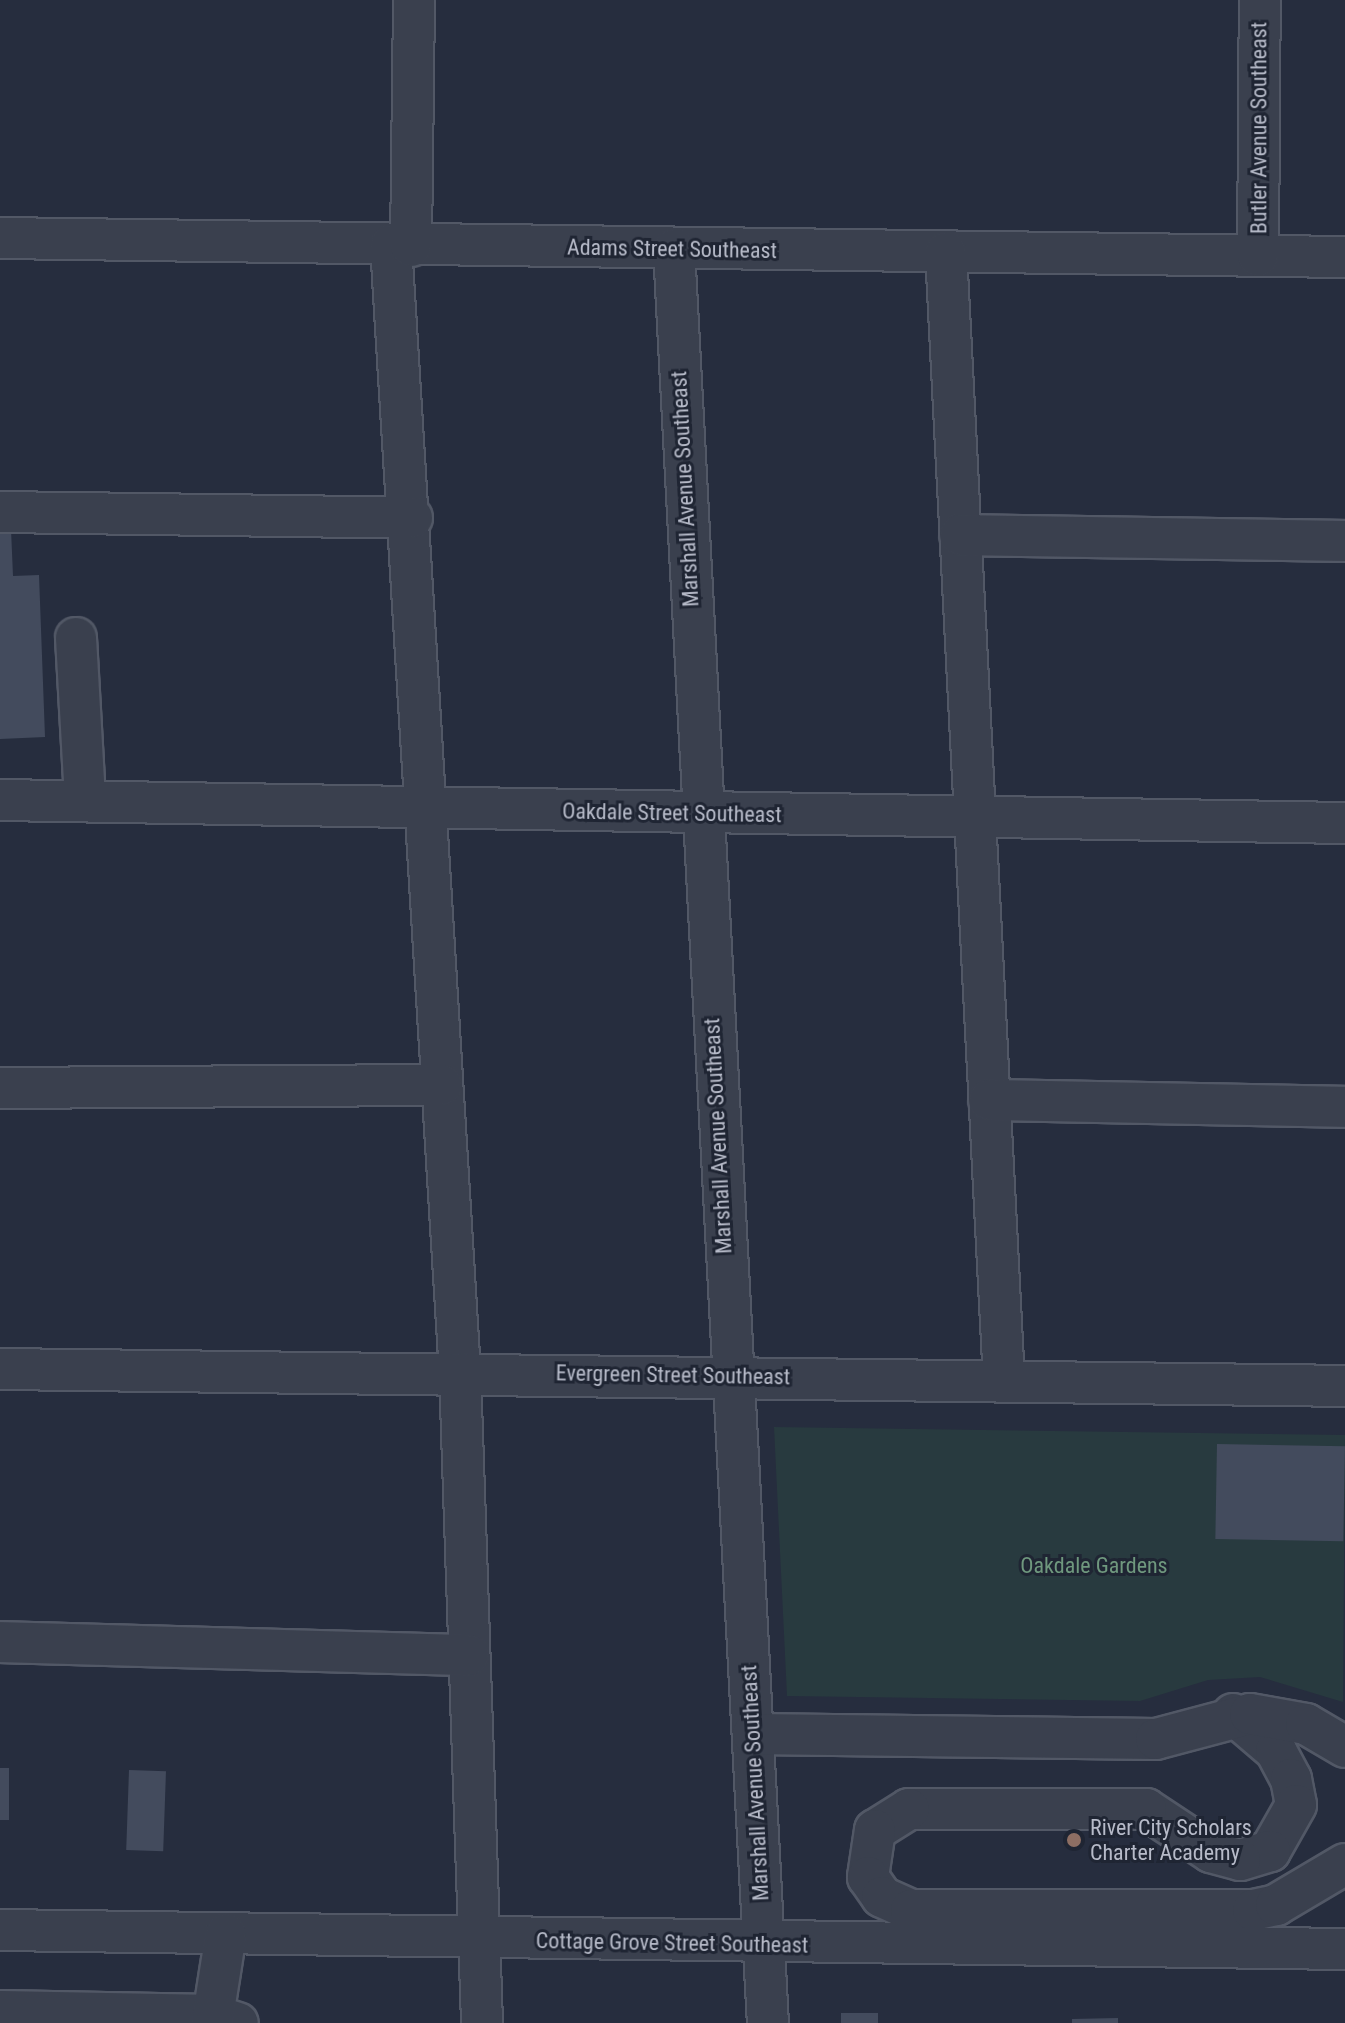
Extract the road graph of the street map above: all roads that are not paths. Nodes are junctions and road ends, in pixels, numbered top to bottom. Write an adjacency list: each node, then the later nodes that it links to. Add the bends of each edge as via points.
1 (414, 0): 4 (street)
2 (1260, 0): 7 (street, Butler Avenue Southeast)
3 (0, 238): 4 (street, Adams Street Southeast)
4 (401, 245): 5 (street, Adams Street Southeast); 10 (street)
5 (674, 249): 6 (street, Adams Street Southeast); 17 (street, Marshall Avenue Southeast)
6 (946, 252): 7 (street, Adams Street Southeast); 11 (street)
7 (1258, 256): 8 (street, Adams Street Southeast)
8 (1345, 257)
9 (0, 512): 10 (street)
10 (412, 518): 16 (street)
11 (960, 535): 12 (street); 18 (street)
12 (1345, 541)
13 (76, 638): 15 (street)
14 (0, 800): 15 (street, Oakdale Street Southeast)
15 (85, 800): 16 (street, Oakdale Street Southeast)
16 (426, 809): 17 (street, Oakdale Street Southeast); 20 (street)
17 (701, 813): 18 (street, Oakdale Street Southeast); 26 (street, Marshall Avenue Southeast)
18 (975, 817): 19 (street, Oakdale Street Southeast); 22 (street)
19 (1345, 823)
20 (442, 1085): 21 (street); 25 (street)
21 (0, 1088)
22 (989, 1100): 23 (street); 27 (street)
23 (1345, 1107)
24 (0, 1369): 25 (street, Evergreen Street Southeast)
25 (460, 1373): 26 (street, Evergreen Street Southeast); 30 (street)
26 (732, 1376): 27 (street, Evergreen Street Southeast); 32 (street, Marshall Avenue Southeast)
27 (1004, 1380): 28 (street, Evergreen Street Southeast)
28 (1345, 1386)
29 (0, 1642): 30 (street)
30 (469, 1655): 37 (street)
31 (1233, 1714): 32 (street, via 1156,1739); 33 (street, via 1306,1724); 34 (street, via 1276,1751 1291,1779 1296,1805 1270,1851 1240,1860 1211,1852 1146,1809 909,1809 875,1830 868,1877 882,1897 911,1910 1253,1910)
32 (753, 1734): 38 (street, Marshall Avenue Southeast)
33 (1345, 1747)
34 (1345, 1864)
35 (0, 1930): 36 (street, Cottage Grove Street Southeast)
36 (226, 1934): 37 (street, Cottage Grove Street Southeast); 41 (street)
37 (478, 1939): 38 (street, Cottage Grove Street Southeast); 42 (street)
38 (764, 1945): 39 (street, Cottage Grove Street Southeast); 43 (street, Marshall Avenue Southeast)
39 (1345, 1949)
40 (0, 2011): 41 (street)
41 (221, 2020)
42 (482, 2023)
43 (768, 2023)

